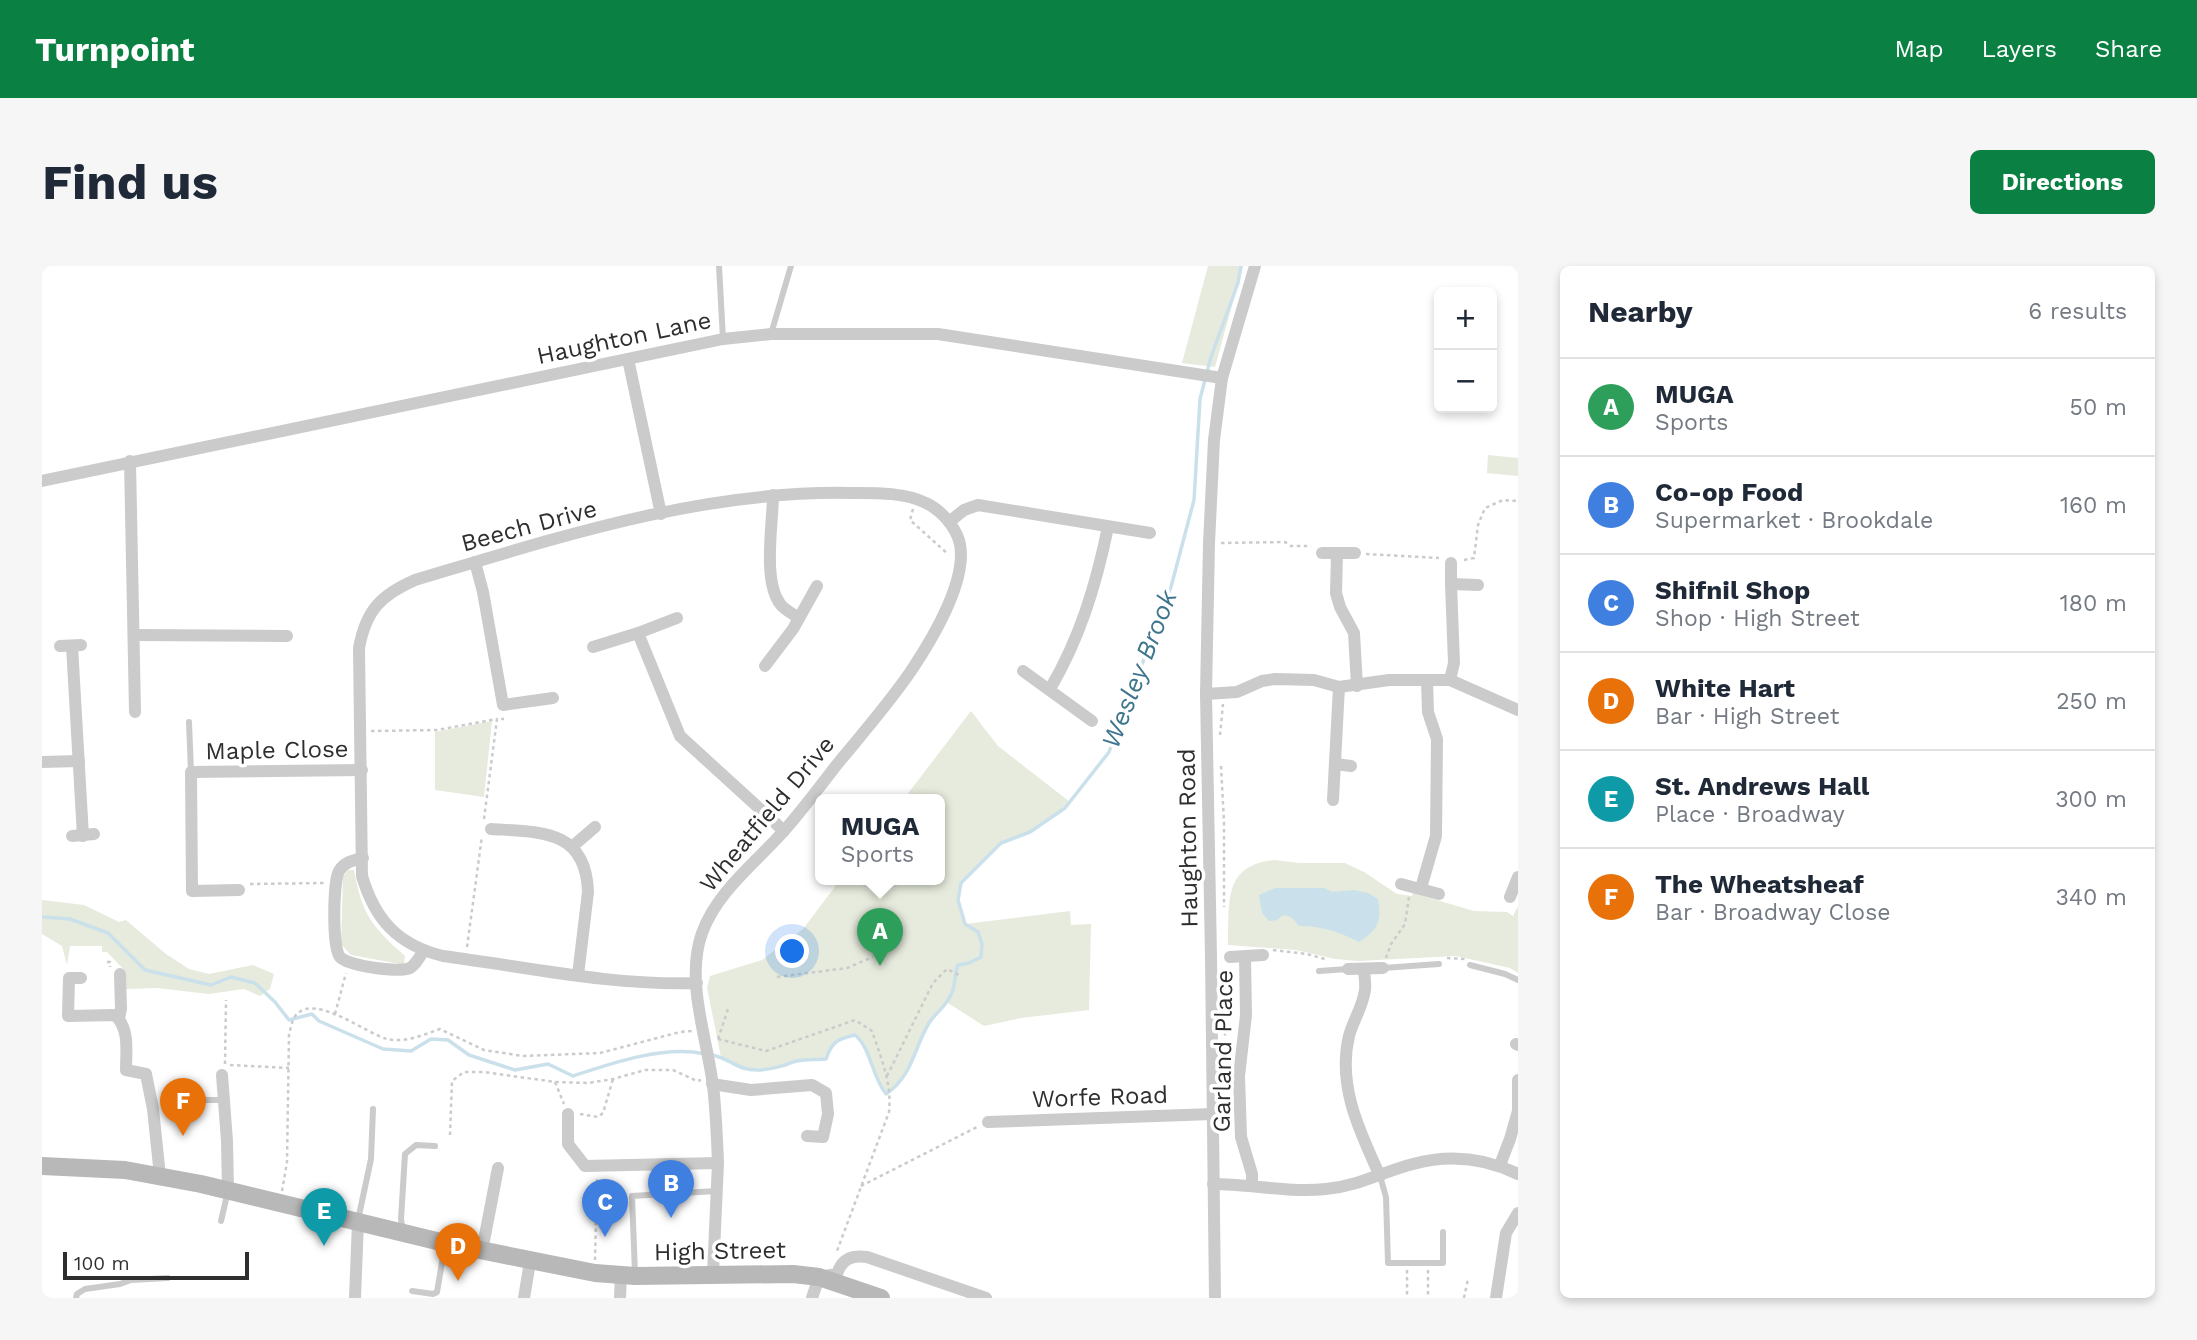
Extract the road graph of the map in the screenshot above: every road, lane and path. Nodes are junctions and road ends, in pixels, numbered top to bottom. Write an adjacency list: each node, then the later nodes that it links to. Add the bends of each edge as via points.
1 (719, 266): 5 (lane)
2 (791, 266): 4 (lane)
3 (1255, 266): 7 (street, Haughton Road)
4 (771, 334): 5 (street, Haughton Lane); 7 (street, Haughton Lane, via 937,334)
5 (723, 339): 6 (street, Haughton Lane)
6 (628, 359): 8 (street, Haughton Lane); 13 (street)
7 (1222, 379): 42 (street, Haughton Road, via 1214,440)
8 (130, 461): 9 (street, Haughton Lane); 31 (street)
9 (42, 481)
10 (773, 495): 11 (street, Beech Drive, via 873,493); 13 (street, Beech Drive); 29 (street, via 772,585 782,607)
11 (915, 499): 14 (street, Beech Drive); 24 (path, via 910,520)
12 (1518, 501): 22 (path, via 1503,500 1485,508 1474,558)
13 (661, 514): 23 (street, Beech Drive)
14 (949, 522): 15 (street, via 978,505); 24 (street, Wheatfield Drive, via 960,545)
15 (1108, 527): 16 (street); 41 (street, via 1085,618)
16 (1150, 534)
17 (1221, 543): 18 (path, via 1285,542 1322,546)
18 (1322, 553): 19 (street)
19 (1337, 553): 20 (street); 39 (street, via 1336,593 1353,633)
20 (1355, 553): 21 (path)
21 (1438, 558)
22 (1456, 561): 25 (street)
23 (475, 562): 46 (street); 49 (street, Beech Drive, via 394,590 370,614 359,648)
24 (960, 564): 59 (street, Wheatfield Drive, via 942,617 910,672)
25 (1451, 584): 26 (street); 37 (street, via 1454,663)
26 (1478, 585)
27 (817, 586): 29 (street)
28 (677, 618): 30 (street)
29 (799, 618): 35 (street)
30 (638, 633): 34 (street); 59 (street, via 680,736)
31 (135, 635): 32 (street); 45 (street)
32 (287, 636)
33 (71, 646): 50 (street)
34 (593, 647)
35 (765, 666)
36 (1023, 671): 41 (street)
37 (1450, 680): 38 (street); 44 (street)
38 (1427, 681): 39 (street, via 1389,680); 65 (street, via 1428,712 1437,739 1436,836)
39 (1357, 686): 40 (street)
40 (1339, 687): 42 (street, via 1314,680 1275,679 1237,692); 52 (street)
41 (1050, 689): 47 (street)
42 (1206, 694): 105 (street, Haughton Road)
43 (553, 698): 46 (street)
44 (1518, 710)
45 (135, 712)
46 (501, 714): 49 (path, via 437,730)
47 (1093, 721)
48 (189, 722): 55 (lane)
49 (361, 731): 54 (street, Beech Drive)
50 (79, 761): 51 (street); 60 (street)
51 (42, 762)
52 (1335, 764): 53 (street); 56 (street)
53 (1351, 766)
54 (362, 770): 55 (street, Maple Close); 62 (street, Beech Drive)
55 (191, 772): 66 (street, Maple Close, via 192,891)
56 (1334, 800)
57 (595, 827): 61 (street)
58 (491, 829): 61 (street, via 542,832)
59 (783, 831): 87 (street, Wheatfield Drive, via 714,907 700,938)
60 (83, 835)
61 (573, 846): 82 (street, via 588,892)
62 (363, 859): 64 (street, via 344,865); 69 (street, Beech Drive, via 362,876 380,918)
63 (1518, 880): 68 (street)
64 (336, 882): 66 (path, via 239,884); 74 (street, via 335,940 340,957)
65 (1411, 886): 67 (street); 77 (path, via 1405,924 1391,944)
66 (239, 890)
67 (1439, 894)
68 (1510, 897)
69 (423, 951): 74 (street, via 410,968 400,970); 82 (street, Beech Drive)
70 (1263, 956): 73 (street, Garland Place); 78 (path, via 1265,950 1291,951 1345,963)
71 (873, 957): 84 (path, via 847,968)
72 (1230, 957): 73 (street, Garland Place)
73 (1245, 957): 119 (street, Garland Place, via 1247,1015 1239,1076 1241,1138)
74 (349, 964): 90 (path)
75 (1439, 964): 76 (path, via 1446,958 1464,958); 77 (lane)
76 (1470, 965): 86 (lane)
77 (1383, 968): 79 (street)
78 (1348, 969): 79 (street); 80 (lane)
79 (1364, 969): 117 (street, via 1365,991 1345,1059 1358,1126)
80 (1319, 971)
81 (120, 974): 91 (street)
82 (578, 975): 87 (street, Beech Drive)
83 (959, 975): 97 (path, via 947,969 933,983)
84 (777, 977)
85 (81, 978): 91 (street, via 69,978 68,1016)
86 (1518, 980)
87 (697, 983): 92 (street, Wheatfield Drive)
88 (226, 1000): 94 (path, via 225,1065)
89 (728, 1009): 93 (path)
90 (335, 1014): 92 (path, via 385,1039 400,1040 440,1029 484,1049 523,1056 600,1053 680,1032); 94 (path, via 305,1009 297,1014 289,1034)
91 (119, 1018): 116 (street, via 125,1030 126,1070 146,1074)
92 (704, 1035): 93 (path); 96 (street, Wheatfield Drive)
93 (718, 1039): 97 (path, via 766,1051 855,1020 872,1031)
94 (289, 1068): 123 (path, via 287,1162)
95 (222, 1075): 102 (street)
96 (711, 1075): 98 (path, via 697,1081 673,1070 645,1069); 108 (street, via 751,1090 812,1085 826,1093 823,1137); 110 (street, Wheatfield Drive)
97 (887, 1076): 120 (path, via 889,1112)
98 (613, 1079): 100 (path); 104 (path, via 598,1117)
99 (1518, 1080): 112 (street, via 1518,1111)
100 (555, 1082): 104 (path); 107 (path, via 464,1072 452,1081)
101 (174, 1100): 102 (lane)
102 (223, 1100): 121 (street)
103 (373, 1109): 126 (lane, via 372,1159)
104 (568, 1114): 111 (street, via 568,1144 585,1166)
105 (1213, 1114): 106 (street, Worfe Road); 118 (street, Haughton Road)
106 (988, 1122): 120 (path)
107 (450, 1135)
108 (807, 1136)
109 (435, 1146): 128 (lane, via 416,1145 405,1154)
110 (718, 1163): 111 (street); 122 (street, Wheatfield Drive)
111 (597, 1165): 135 (path)
112 (1500, 1165): 115 (street); 117 (street, via 1449,1158 1411,1164)
113 (42, 1166): 116 (main road, High Street)
114 (498, 1168): 130 (street)
115 (1518, 1174)
116 (160, 1176): 121 (main road, High Street)
117 (1380, 1176): 119 (street, via 1323,1190); 132 (lane, via 1386,1197 1388,1263)
118 (1213, 1184): 119 (street); 149 (street, Haughton Road)
119 (1252, 1185)
120 (861, 1186): 134 (path, via 834,1259)
121 (228, 1189): 123 (main road, High Street); 125 (lane)
122 (718, 1191): 136 (street, Wheatfield Drive); 137 (lane, via 632,1196)
123 (281, 1202): 126 (main road, High Street)
124 (1518, 1213): 153 (street, via 1506,1233)
125 (221, 1221)
126 (358, 1222): 128 (main road, High Street); 143 (street)
127 (1443, 1232): 133 (lane, via 1443,1263)
128 (403, 1233): 129 (main road, High Street)
129 (445, 1244): 130 (main road, High Street); 141 (lane, via 437,1292)
130 (482, 1251): 131 (main road, High Street)
131 (530, 1262): 135 (main road, High Street); 144 (street)
132 (1407, 1263): 133 (lane); 150 (path)
133 (1427, 1263): 151 (path)
134 (838, 1270): 138 (street, via 838,1274); 148 (street, via 850,1257 867,1256)
135 (595, 1273): 137 (main road, High Street)
136 (713, 1274): 137 (main road, High Street); 138 (main road, High Street)
137 (628, 1276): 145 (street, High Street)
138 (819, 1277): 146 (street); 147 (main road, High Street)
139 (168, 1278): 142 (lane, via 85,1289)
140 (1468, 1279): 152 (path)
141 (412, 1291)
142 (76, 1298)
143 (355, 1298)
144 (524, 1298)
145 (620, 1298)
146 (812, 1298)
147 (881, 1298)
148 (986, 1298)
149 (1215, 1298)
150 (1407, 1298)
151 (1428, 1298)
152 (1464, 1298)
153 (1496, 1298)

